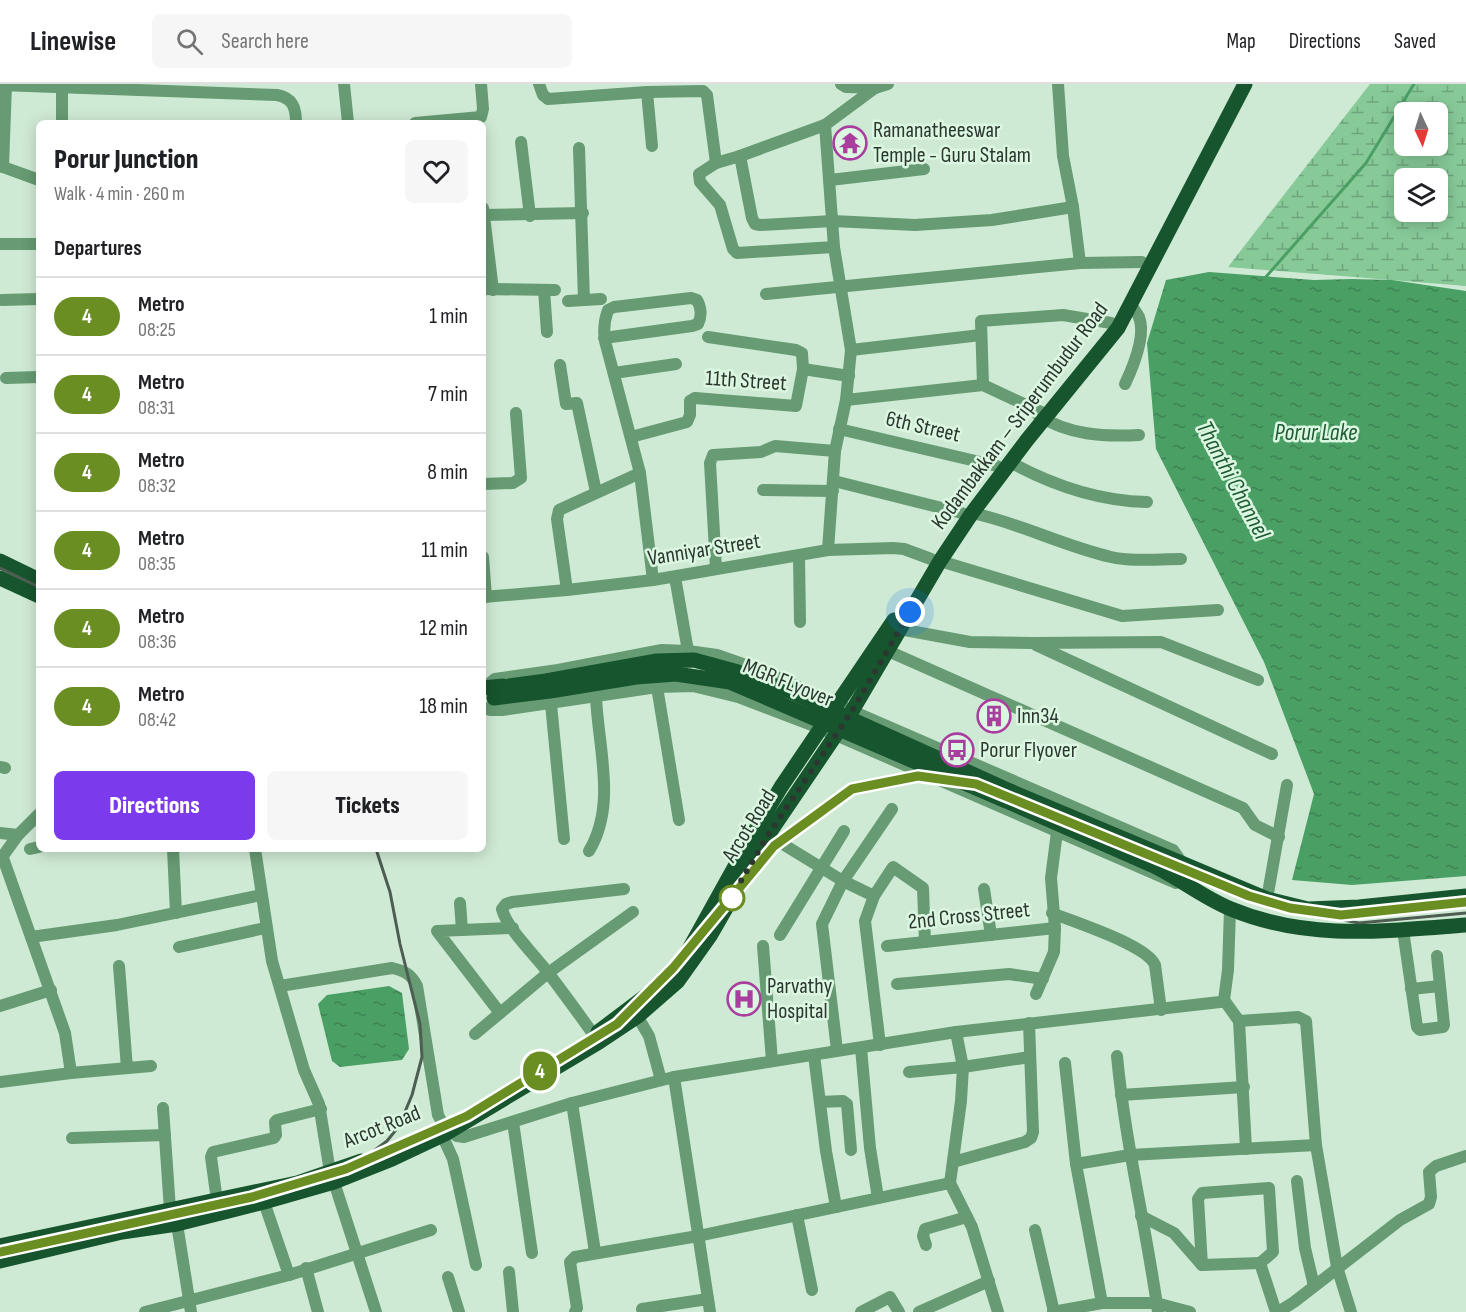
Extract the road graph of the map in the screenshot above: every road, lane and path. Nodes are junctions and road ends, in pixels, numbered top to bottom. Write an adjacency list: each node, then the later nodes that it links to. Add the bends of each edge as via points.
1 (344, 84): 15 (street)
2 (481, 84): 16 (street, via 483,113)
3 (539, 84): 12 (street, via 549,99)
4 (841, 84): 11 (street)
5 (888, 84): 11 (street)
6 (1058, 84): 27 (street, via 1063,156)
7 (1238, 84): 32 (main road, Kodambakkam – Sriperumbudur Road)
8 (1245, 84): 32 (main road, Kodambakkam – Sriperumbudur Road)
9 (3, 85): 10 (street); 23 (street)
10 (62, 85): 13 (street); 14 (street, via 277,95 294,106)
11 (874, 88): 17 (street)
12 (647, 92): 19 (street); 22 (street, via 706,92)
13 (62, 120)
14 (296, 120)
15 (348, 120)
16 (472, 120)
17 (825, 125): 21 (street); 26 (street)
18 (521, 142): 30 (street)
19 (652, 146)
20 (579, 148): 29 (street)
21 (740, 156): 22 (street); 31 (street, via 755,224)
22 (716, 163): 35 (street, via 699,174 699,179 720,205 734,251 741,254)
23 (1, 166): 25 (street)
24 (924, 170): 26 (street)
25 (36, 179)
26 (830, 180): 31 (street)
27 (1073, 207): 31 (street, via 992,220 926,224); 38 (street)
28 (486, 213): 30 (street)
29 (583, 213): 30 (street); 45 (street)
30 (530, 216)
31 (833, 221): 35 (street)
32 (1158, 242): 37 (main road, Kodambakkam – Sriperumbudur Road); 47 (main road, Kodambakkam – Sriperumbudur Road)
33 (0, 244): 34 (street)
34 (36, 244)
35 (834, 248): 39 (street)
36 (486, 259): 40 (street)
37 (1142, 262): 38 (street); 48 (main road, Kodambakkam – Sriperumbudur Road)
38 (1080, 263): 39 (street)
39 (840, 286): 41 (street); 53 (street)
40 (488, 290): 49 (street, via 549,290)
41 (766, 294)
42 (36, 299): 44 (street)
43 (601, 299): 45 (street)
44 (2, 300)
45 (584, 300): 46 (street)
46 (568, 301)
47 (1131, 305): 61 (street, via 1140,329 1135,362); 65 (main road, Kodambakkam – Sriperumbudur Road, via 1118,328)
48 (1111, 323): 50 (street, via 1063,315 981,321); 65 (main road, Kodambakkam – Sriperumbudur Road)
49 (547, 332)
50 (981, 335): 53 (street); 62 (street)
51 (708, 337): 56 (street, via 799,351 804,356)
52 (604, 338): 52 (street, via 604,321 608,310 614,307 691,298 700,305 698,324); 57 (street)
53 (851, 350): 59 (street)
54 (676, 364): 57 (street)
55 (560, 365): 75 (street, via 566,404 577,403)
56 (803, 369): 59 (street, 11th Street); 68 (street, 11th Street, via 796,406 695,398 690,401 687,422)
57 (614, 373): 68 (street)
58 (36, 376): 60 (street)
59 (849, 376): 63 (street)
60 (6, 378)
61 (1125, 384)
62 (983, 385): 63 (street); 65 (street)
63 (846, 400): 66 (street)
64 (516, 412): 72 (street, via 521,478 513,483)
65 (1041, 416): 67 (street, via 1075,432); 70 (main road, Kodambakkam – Sriperumbudur Road)
66 (839, 429): 69 (street); 70 (street, 6th Street)
67 (1139, 435)
68 (631, 437): 71 (street)
69 (835, 451): 73 (street); 83 (street, via 775,446 760,452 713,455 710,463)
70 (1004, 464): 76 (street, 6th Street, via 1088,493); 77 (main road, Kodambakkam – Sriperumbudur Road)
71 (640, 473): 75 (street); 87 (street)
72 (486, 484)
73 (833, 486): 74 (street); 77 (street); 78 (street)
74 (763, 490)
75 (596, 492): 88 (street, via 557,514)
76 (1147, 502)
77 (967, 513): 80 (street, via 1024,526 1112,557); 81 (main road, Kodambakkam – Sriperumbudur Road)
78 (828, 550): 79 (street, Vanniyar Street); 81 (street, Vanniyar Street, via 893,548)
79 (799, 556): 83 (street, Vanniyar Street); 92 (street)
80 (1181, 559)
81 (936, 560): 91 (street, Vanniyar Street, via 1122,616); 93 (main road, Kodambakkam – Sriperumbudur Road); 104 (main road, Kodambakkam – Sriperumbudur Road, via 876,645)
82 (0, 561): 84 (main road)
83 (716, 568): 85 (street, Vanniyar Street)
84 (36, 575)
85 (675, 577): 87 (street, Vanniyar Street); 95 (street)
86 (0, 578): 89 (main road)
87 (653, 580): 88 (street, Vanniyar Street)
88 (567, 590): 90 (street, Vanniyar Street)
89 (36, 595)
90 (486, 597)
91 (1218, 610)
92 (800, 622)
93 (899, 630): 94 (street, via 970,642); 96 (main road, Kodambakkam – Sriperumbudur Road)
94 (1033, 643): 98 (street, via 1161,642); 107 (street)
95 (688, 651): 97 (street, via 717,656); 100 (street, via 663,650 495,679)
96 (888, 651): 104 (main road, Kodambakkam – Sriperumbudur Road); 118 (street, via 1243,808 1255,825)
97 (781, 679): 103 (street); 104 (street)
98 (1258, 680)
99 (657, 687): 101 (street); 103 (street, via 693,686); 112 (street)
100 (488, 694): 102 (street, via 490,710); 124 (main road, MGR FLyover, bridge, via 657,661 694,660 791,692)
101 (596, 697): 102 (street); 120 (street, via 604,810 600,830)
102 (551, 704): 119 (street)
103 (768, 708): 105 (street)
104 (845, 708): 105 (main road, Kodambakkam – Sriperumbudur Road); 106 (street)
105 (828, 733): 108 (street); 117 (main road, Arcot Road); 166 (main road, Arcot Road, via 782,787 687,953)
106 (915, 738): 108 (main road); 125 (street, via 1173,850)
107 (1272, 754)
108 (902, 765): 114 (street)
109 (1287, 785): 118 (street)
110 (892, 809): 127 (street)
111 (36, 817): 116 (street)
112 (679, 820)
113 (844, 831): 126 (street)
114 (1058, 832): 128 (street); 139 (street, via 1051,878)
115 (0, 833): 116 (street)
116 (18, 835): 123 (street)
117 (768, 835): 126 (street); 166 (main road, Arcot Road, via 678,981)
118 (1279, 837): 134 (street)
119 (564, 839)
120 (589, 851)
121 (172, 852): 138 (street)
122 (255, 852): 131 (street)
123 (1, 859): 148 (street)
124 (1160, 862): 125 (main road, MGR FLyover); 128 (main road, MGR FLyover)
125 (1182, 863): 134 (main road, MGR FLyover)
126 (820, 867): 127 (street); 146 (street)
127 (843, 881): 132 (street); 175 (street, via 822,924)
128 (1186, 886): 136 (main road, MGR FLyover)
129 (984, 889): 147 (street)
130 (624, 890): 142 (street, via 506,904 502,911)
131 (261, 895): 138 (street); 141 (street)
132 (874, 896): 149 (street, via 893,867 922,888); 173 (street, via 865,926)
133 (1466, 896): 134 (main road, MGR FLyover, via 1308,909)
134 (1267, 899)
135 (460, 903): 144 (street)
136 (1230, 909): 145 (main road, MGR FLyover, via 1269,923 1307,930); 163 (street)
137 (633, 912): 155 (street)
138 (176, 913): 148 (street)
139 (1052, 913): 143 (street); 165 (street, via 1136,947 1152,958)
140 (1466, 925): 145 (main road, MGR FLyover)
141 (265, 928): 152 (street); 158 (street)
142 (513, 928): 144 (street); 155 (street)
143 (1055, 928): 147 (street, 2nd Cross Street); 156 (street, via 1054,952)
144 (462, 930): 167 (street, via 431,931)
145 (1403, 930): 160 (street)
146 (780, 935)
147 (991, 935): 149 (street, 2nd Cross Street)
148 (31, 938): 161 (street)
149 (925, 942): 151 (street, 2nd Cross Street)
150 (763, 946): 179 (street)
151 (887, 946)
152 (179, 947)
153 (1437, 956): 159 (street)
154 (119, 966): 183 (street)
155 (548, 973): 167 (street); 172 (street)
156 (1043, 979): 157 (street, via 1009,974); 162 (street)
157 (897, 984)
158 (280, 986): 194 (street, via 304,1070); 196 (street, via 392,969 413,977 438,1115)
159 (1440, 986): 160 (street); 160 (street, via 1444,1026 1420,1030)
160 (1412, 989)
161 (51, 990): 164 (street); 185 (street, via 65,1033)
162 (1036, 994)
163 (1224, 1000): 165 (street); 168 (street)
164 (0, 1006)
165 (1161, 1010): 169 (street)
166 (635, 1012): 172 (main road, Arcot Road); 187 (street, via 649,1035)
167 (500, 1013): 171 (street)
168 (1239, 1021): 189 (street); 199 (street, via 1298,1017 1306,1021)
169 (1029, 1023): 170 (street); 178 (street)
170 (957, 1032): 173 (street); 182 (street)
171 (475, 1034)
172 (597, 1039): 196 (main road, Arcot Road)
173 (880, 1045): 174 (street)
174 (861, 1048): 175 (street); 209 (street)
175 (837, 1050): 176 (street)
176 (814, 1055): 179 (street); 191 (street)
177 (1117, 1056): 190 (street)
178 (1030, 1057): 182 (street); 204 (street, via 1031,1137)
179 (772, 1061): 186 (street)
180 (1065, 1063): 205 (street)
181 (151, 1066): 183 (street)
182 (963, 1067): 184 (street); 204 (street)
183 (127, 1068): 185 (street)
184 (909, 1072)
185 (71, 1073): 188 (street)
186 (674, 1077): 187 (street); 219 (street)
187 (661, 1080): 192 (street)
188 (0, 1082)
189 (1244, 1086): 190 (street); 200 (street)
190 (1121, 1095): 202 (street)
191 (820, 1102): 201 (street, via 847,1104); 212 (street)
192 (572, 1103): 195 (street); 222 (street)
193 (164, 1108): 197 (street)
194 (321, 1110): 206 (street); 210 (street, via 277,1120 274,1138 213,1152)
195 (513, 1122): 196 (street, via 464,1137); 224 (street)
196 (445, 1131): 206 (main road, Arcot Road, via 368,1159); 227 (street)
197 (165, 1136): 198 (street); 215 (street)
198 (72, 1138)
199 (1316, 1145): 200 (street); 229 (street)
200 (1246, 1149): 202 (street)
201 (851, 1150)
202 (1130, 1155): 205 (street); 214 (street)
203 (1466, 1156): 229 (street, via 1432,1169 1428,1174 1429,1204 1400,1220)
204 (953, 1162): 208 (street)
205 (1076, 1164): 237 (street)
206 (332, 1177): 210 (main road, Arcot Road); 211 (main road, Arcot Road); 223 (street)
207 (1297, 1180): 235 (street)
208 (950, 1183): 209 (street); 216 (street)
209 (878, 1198): 212 (street)
210 (217, 1201): 215 (main road, Arcot Road)
211 (264, 1202): 215 (main road, Arcot Road); 232 (street)
212 (836, 1207): 213 (street)
213 (797, 1215): 219 (street); 236 (street)
214 (1141, 1216): 228 (street, via 1174,1233); 240 (street)
215 (174, 1217): 221 (main road, Arcot Road); 225 (main road, Arcot Road); 239 (street)
216 (968, 1217): 220 (street, via 925,1229); 234 (street)
217 (431, 1230): 223 (street)
218 (1035, 1230): 252 (street)
219 (698, 1236): 222 (street); 238 (street)
220 (926, 1245)
221 (0, 1246)
222 (595, 1252): 247 (street, via 574,1257 570,1262)
223 (357, 1253): 230 (street); 244 (street)
224 (532, 1253)
225 (0, 1261)
226 (1260, 1263): 228 (street); 228 (street, via 1274,1252 1269,1188 1202,1193 1198,1199); 254 (street)
227 (476, 1265)
228 (1203, 1265)
229 (1337, 1267): 235 (street); 255 (street)
230 (306, 1268): 232 (street); 243 (street)
231 (509, 1272): 246 (street)
232 (289, 1275): 239 (street)
233 (448, 1276): 245 (street)
234 (989, 1281): 250 (street); 251 (street)
235 (1314, 1286): 254 (street)
236 (812, 1290)
237 (1102, 1303): 240 (street); 252 (street)
238 (709, 1306): 241 (street)
239 (190, 1307): 242 (street)
240 (1157, 1308): 253 (street)
241 (642, 1309)
242 (145, 1312)
243 (318, 1312)
244 (376, 1312)
245 (459, 1312)
246 (513, 1312)
247 (575, 1312)
248 (861, 1312): 249 (street, via 890,1297)
249 (899, 1312)
250 (919, 1312)
251 (998, 1312)
252 (1054, 1312)
253 (1190, 1312)
254 (1277, 1312)
255 (1351, 1312)

